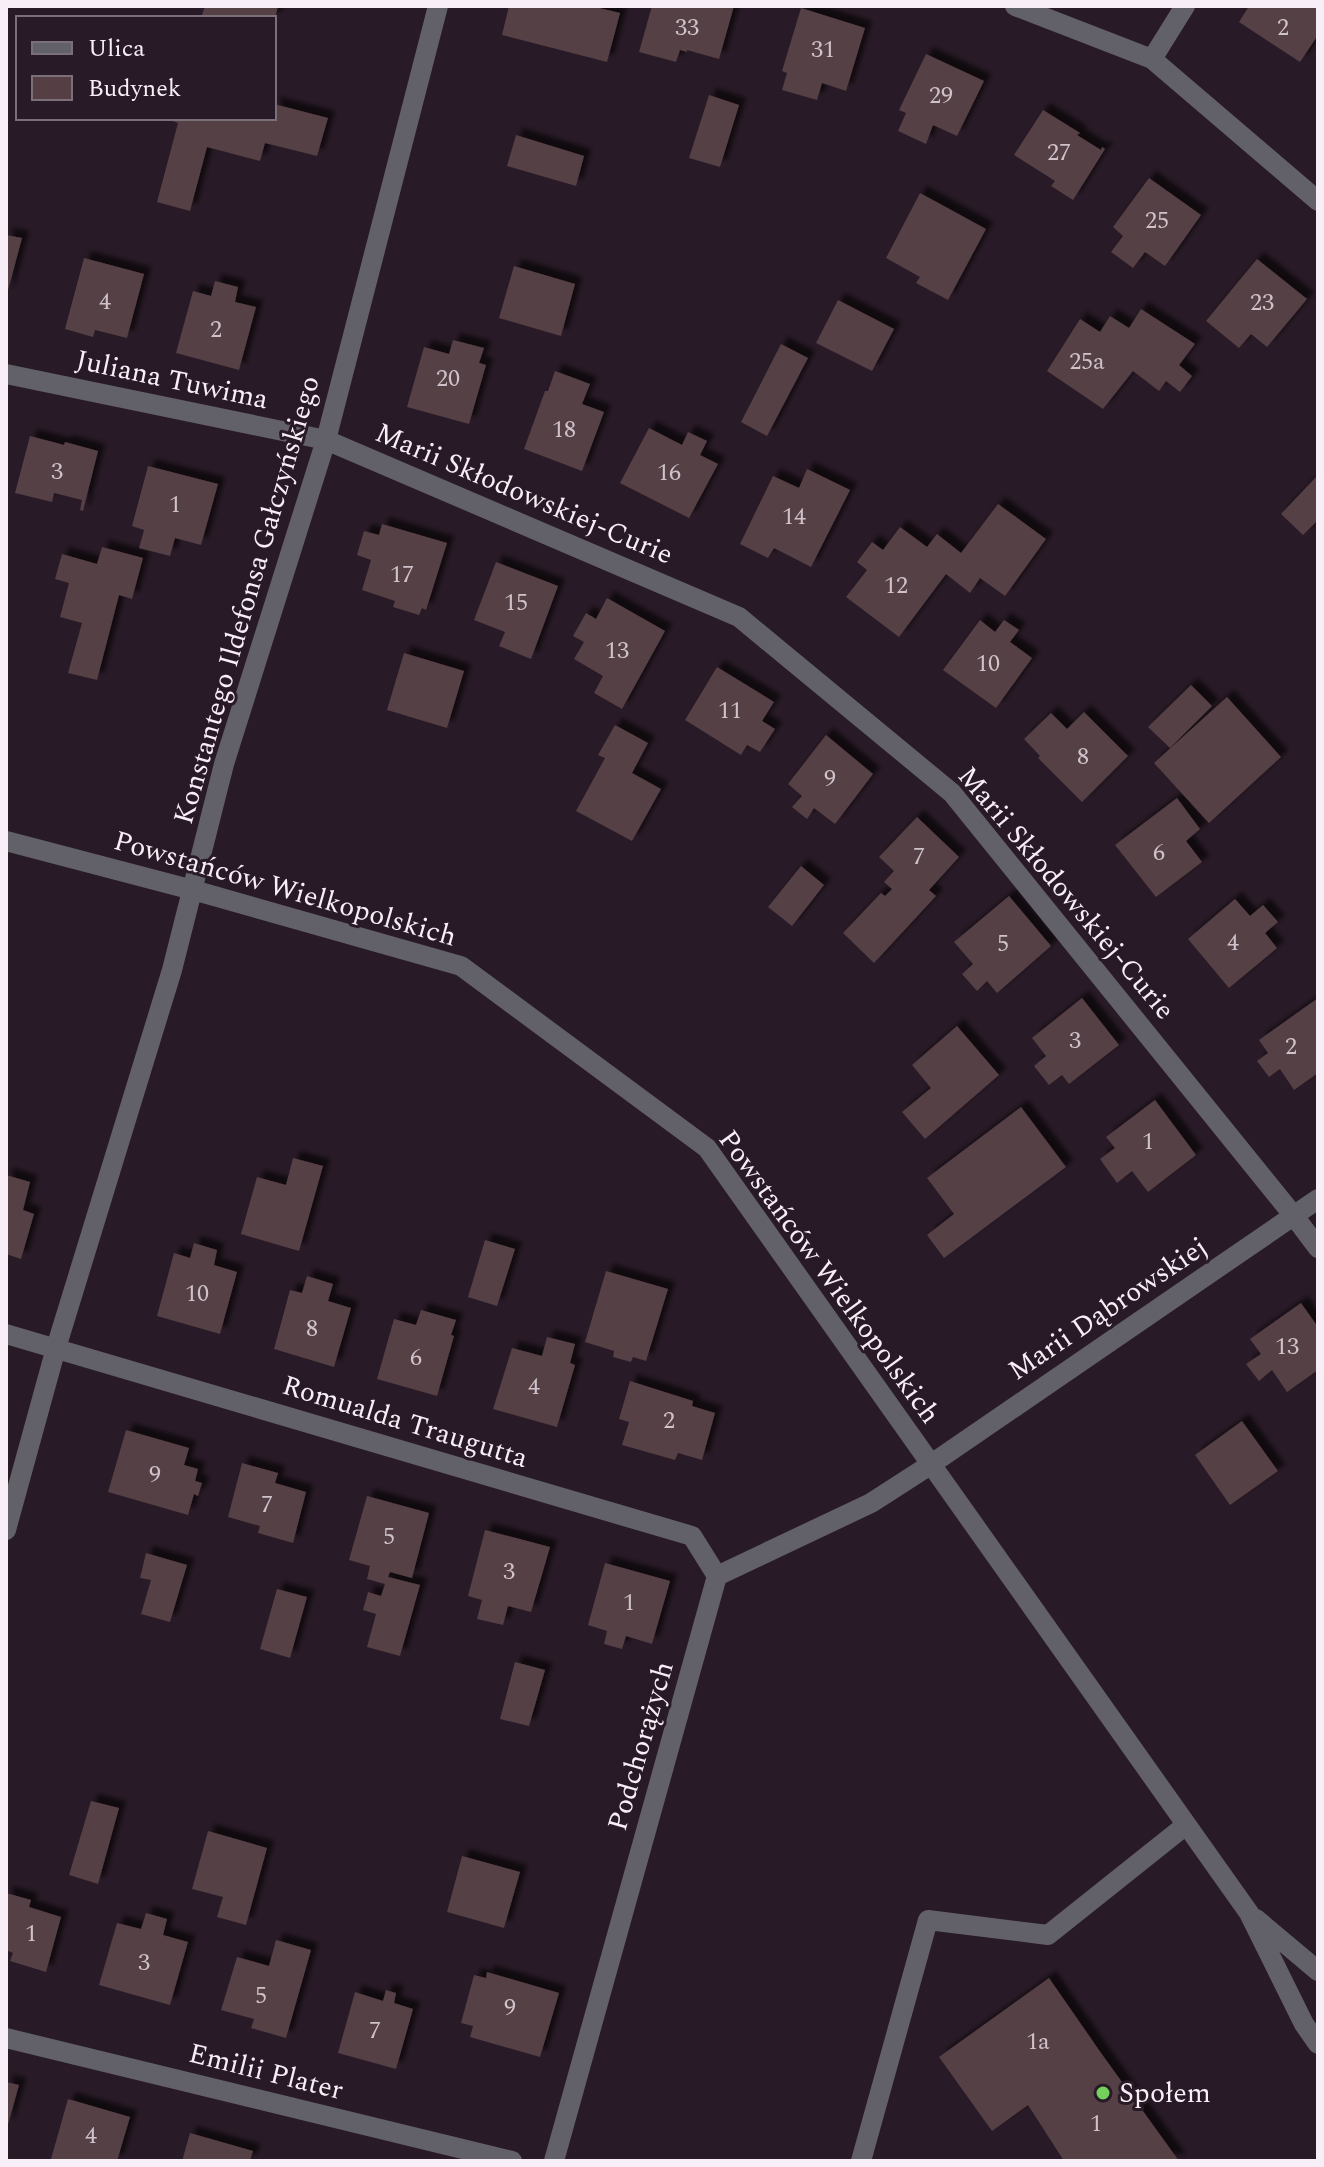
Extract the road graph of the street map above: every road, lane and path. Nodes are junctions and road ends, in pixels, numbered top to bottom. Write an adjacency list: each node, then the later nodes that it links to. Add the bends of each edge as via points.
1 (438, 6): 7 (street, Konstantego Ildefonsa Gałczyńskiego)
2 (1015, 6): 4 (street)
3 (1185, 6): 4 (street)
4 (1152, 59): 5 (street)
5 (1318, 201)
6 (6, 374): 7 (street, Juliana Tuwima)
7 (326, 440): 9 (street, Konstantego Ildefonsa Gałczyńskiego, via 224,764); 11 (street, Marii Skłodowskiej-Curie, via 739,617 952,793)
8 (6, 841): 9 (street, Powstańców Wielkopolskich)
9 (193, 890): 14 (street, Konstantego Ildefonsa Gałczyńskiego); 15 (street, Powstańców Wielkopolskich, via 461,966 707,1148)
10 (1318, 1199): 11 (street, Marii Dąbrowskiej)
11 (1294, 1216): 12 (street, Marii Skłodowskiej-Curie); 15 (street, Marii Dąbrowskiej)
12 (1318, 1248)
13 (6, 1334): 14 (street, Romualda Traugutta)
14 (56, 1348): 16 (street, Konstantego Ildefonsa Gałczyńskiego); 17 (street, Romualda Traugutta, via 692,1536)
15 (930, 1465): 17 (street, via 871,1503); 18 (street, Powstańców Wielkopolskich)
16 (6, 1530)
17 (717, 1576): 24 (street, Podchorążych)
18 (1186, 1825): 19 (street, Powstańców Wielkopolskich); 25 (street, via 1048,1935 928,1920)
19 (1249, 1913): 20 (street, Powstańców Wielkopolskich); 22 (street, Powstańców Wielkopolskich)
20 (1318, 1971)
21 (6, 2038): 23 (street, Emilii Plater)
22 (1318, 2044)
23 (512, 2161)
24 (554, 2161)
25 (861, 2161)

